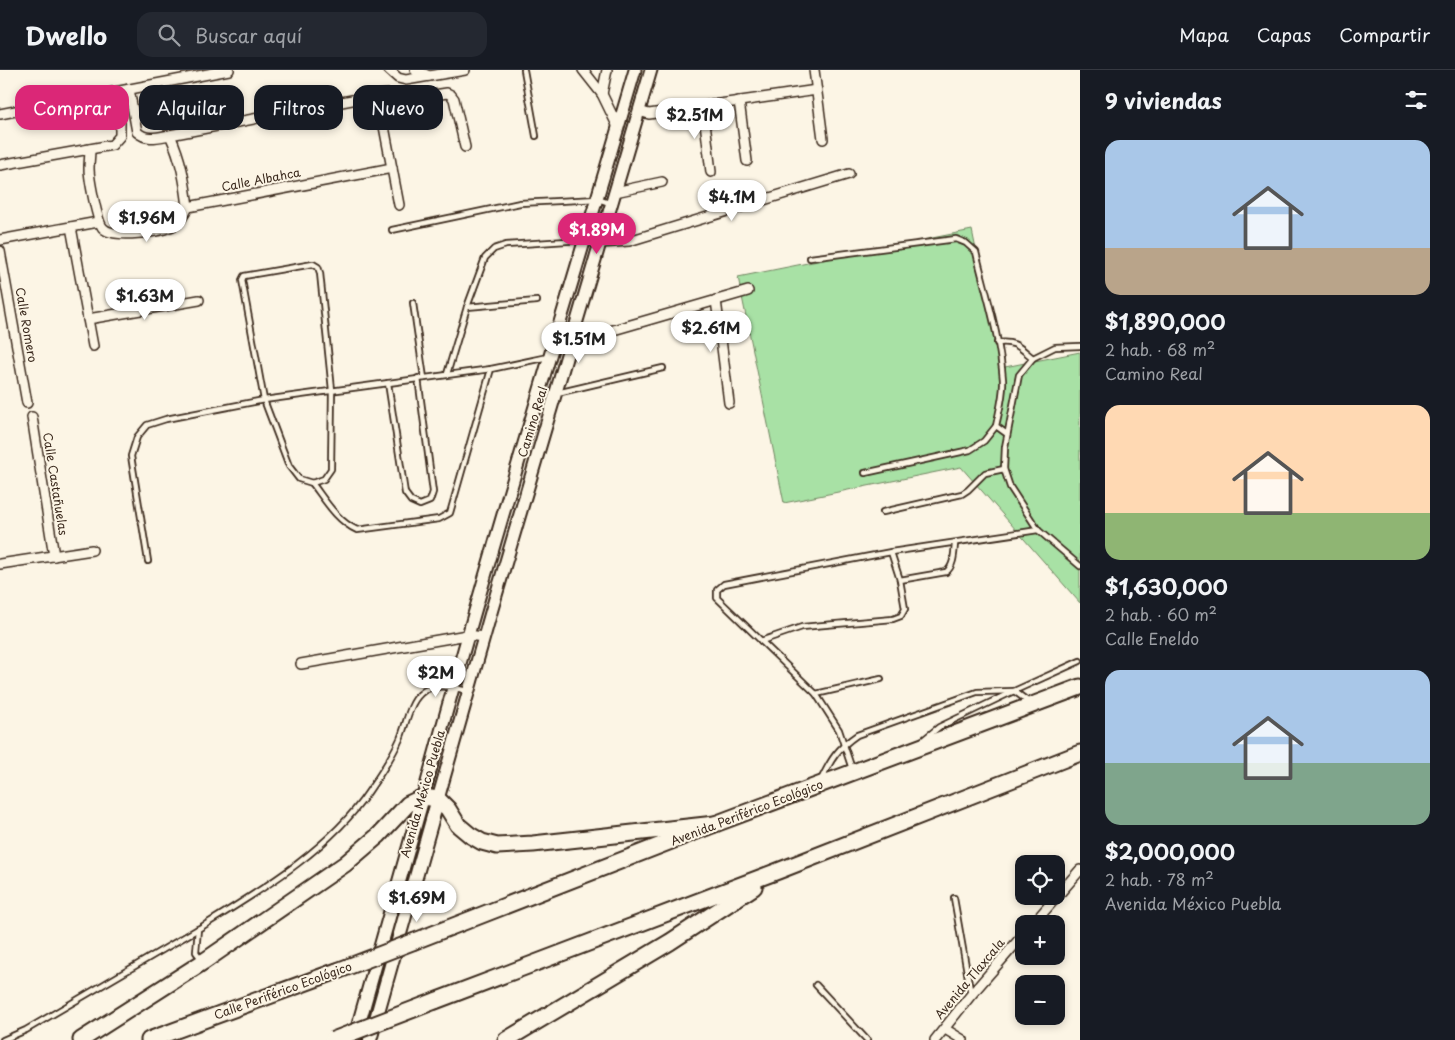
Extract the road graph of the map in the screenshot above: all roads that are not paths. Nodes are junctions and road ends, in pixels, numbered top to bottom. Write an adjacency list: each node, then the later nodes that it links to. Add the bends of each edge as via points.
1 (229, 70): 12 (street)
2 (389, 70): 11 (street, via 402,80)
3 (415, 70): 11 (street)
4 (465, 70): 11 (street)
5 (524, 70): 28 (lane)
6 (583, 70): 15 (street)
7 (607, 70): 15 (street)
8 (635, 70): 24 (street, Camino Real)
9 (651, 70): 20 (street, Camino Real)
10 (814, 70): 13 (street)
11 (429, 76)
12 (129, 89): 22 (street)
13 (817, 90): 17 (street); 29 (street)
14 (443, 94): 30 (street, via 454,99)
15 (602, 94): 24 (street)
16 (353, 99): 27 (street)
17 (739, 101): 18 (street); 32 (street)
18 (703, 106): 20 (street, via 649,114); 35 (street)
19 (15, 111): 21 (street)
20 (639, 111): 38 (street, Camino Real)
21 (0, 114)
22 (135, 119): 23 (street); 27 (street, via 137,132 142,137)
23 (129, 121)
24 (618, 127): 39 (street, Camino Real)
25 (120, 130): 31 (street, via 120,136 112,145)
26 (385, 130): 34 (street)
27 (170, 135): 41 (street, via 183,172)
28 (536, 136)
29 (824, 139)
30 (465, 147)
31 (90, 149): 33 (street); 42 (street, via 89,170)
32 (747, 161)
33 (0, 165)
34 (392, 168): 40 (street); 41 (street, Calle Albahca)
35 (711, 172)
36 (849, 174): 47 (street, via 629,241)
37 (662, 182): 38 (street)
38 (613, 198): 39 (lane); 47 (street, Camino Real)
39 (598, 199): 44 (lane, via 520,203); 46 (street, Camino Real)
40 (399, 205)
41 (188, 207): 42 (street, via 184,216 167,228 112,234)
42 (98, 222): 43 (street)
43 (72, 227): 45 (street); 56 (street)
44 (392, 230)
45 (0, 240)
46 (585, 240): 47 (street); 55 (lane, via 506,245 494,249 485,258); 61 (street, Camino Real)
47 (600, 243): 57 (street, Camino Real)
48 (0, 251): 72 (street, Calle Romero)
49 (810, 258): 58 (lane, via 956,239 966,243 976,252)
50 (748, 291): 52 (street)
51 (198, 300): 56 (street)
52 (716, 300): 57 (street); 73 (street)
53 (538, 301): 55 (lane)
54 (413, 303): 67 (lane)
55 (467, 307): 65 (lane)
56 (88, 319): 59 (street)
57 (572, 342): 70 (street, Camino Real)
58 (998, 343): 62 (lane, via 1016,344); 75 (lane, via 1003,381)
59 (93, 346)
60 (1080, 346): 62 (lane, via 1055,347)
61 (550, 357): 63 (lane); 90 (street, Camino Real)
62 (1033, 358): 76 (lane, via 1019,375)
63 (491, 368): 65 (lane); 79 (lane, via 450,513 439,519 357,530 341,520)
64 (663, 368): 70 (lane)
65 (447, 374): 67 (lane)
66 (418, 378): 67 (lane); 68 (lane); 68 (lane, via 433,492 430,501 420,505 405,493)
67 (424, 378)
68 (388, 382): 69 (lane)
69 (332, 390): 71 (lane); 71 (lane, via 320,273 313,264 244,276 242,280); 79 (lane, via 331,469 324,479)
70 (555, 393): 91 (street, Camino Real)
71 (264, 400): 79 (lane, via 289,466 300,479); 86 (lane, via 160,421 147,425 136,437 132,456)
72 (27, 403)
73 (729, 403)
74 (32, 417): 85 (street, Calle Castañuelas)
75 (996, 426): 76 (lane); 78 (lane, via 984,441 970,450)
76 (1007, 434): 77 (lane)
77 (1004, 469): 80 (lane, via 985,473 962,494); 81 (lane, via 1010,487)
78 (865, 473)
79 (312, 483)
80 (883, 512)
81 (1038, 530): 82 (lane); 88 (lane)
82 (955, 544): 84 (lane); 89 (lane, via 951,566 946,572)
83 (92, 550): 85 (street)
84 (891, 552): 89 (lane); 94 (lane, via 724,584 717,590 717,598)
85 (54, 556): 87 (street)
86 (148, 560)
87 (0, 564)
88 (1080, 566)
89 (900, 580): 94 (lane, via 905,609 894,619 802,627)
90 (476, 605): 92 (street, Avenida México Puebla)
91 (492, 609): 93 (street, Avenida México Puebla)
92 (467, 635): 93 (street); 96 (street); 98 (street, Avenida México Puebla)
93 (484, 637): 101 (street, Avenida México Puebla)
94 (760, 640): 102 (lane)
95 (1080, 661): 100 (lane)
96 (301, 664)
97 (881, 679): 102 (lane)
98 (453, 687): 101 (lane); 109 (street, Avenida México Puebla); 116 (lane, via 430,688 420,693 399,740 368,792 313,853)
99 (1080, 687): 103 (highway, Avenida Periférico Ecológico)
100 (1014, 690): 103 (lane); 104 (lane, via 977,692 857,735); 106 (lane, via 939,727)
101 (468, 692): 110 (street, Avenida México Puebla)
102 (816, 694): 104 (lane)
103 (1032, 705): 106 (highway, Avenida Periférico Ecológico)
104 (844, 744): 107 (lane); 108 (lane, via 831,758)
105 (1080, 753): 113 (highway)
106 (905, 754): 107 (highway, Avenida Periférico Ecológico)
107 (854, 773): 108 (highway, Avenida Periférico Ecológico)
108 (817, 787): 111 (highway, Avenida Periférico Ecológico)
109 (423, 796): 110 (highway); 119 (highway, via 408,804 345,864); 127 (main road, Avenida México Puebla)
110 (438, 799): 111 (highway, via 470,835 497,846); 128 (main road, Avenida México Puebla)
111 (715, 824): 117 (highway, Avenida Periférico Ecológico)
112 (1080, 870): 115 (street)
113 (778, 871): 126 (highway, bridge); 129 (highway, via 670,942)
114 (954, 898): 121 (lane)
115 (1041, 915)
116 (198, 929): 119 (lane, via 196,952); 123 (lane, via 26,1030)
117 (415, 941): 125 (highway, Calle Periférico Ecológico, bridge)
118 (1015, 944): 121 (street, Avenida Tlaxcala)
119 (203, 962): 124 (highway)
120 (816, 985): 130 (lane)
121 (971, 995): 122 (street, Avenida Tlaxcala)
122 (945, 1029): 131 (street, Avenida Tlaxcala); 132 (street)
123 (3, 1040)
124 (81, 1040)
125 (149, 1040)
126 (333, 1040)
127 (354, 1040)
128 (370, 1040)
129 (506, 1040)
130 (867, 1040)
131 (935, 1040)
132 (963, 1040)

